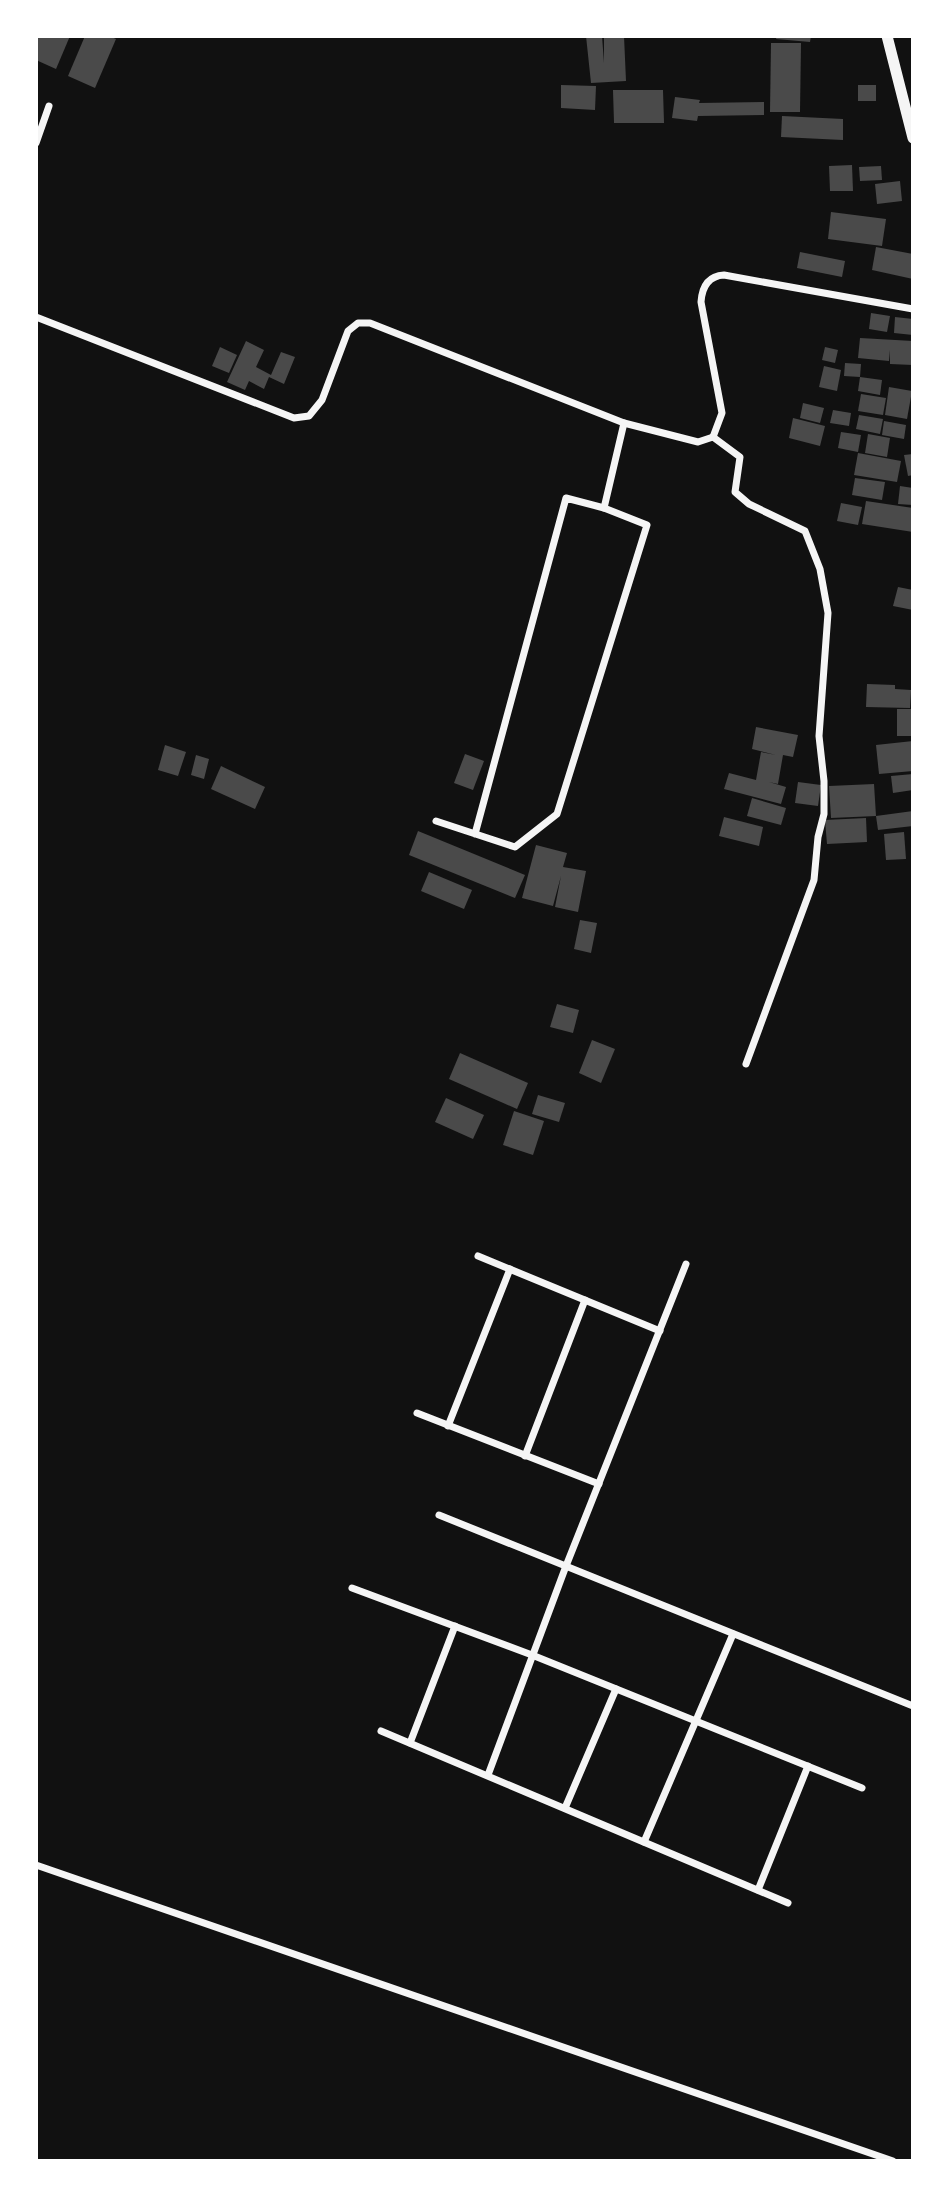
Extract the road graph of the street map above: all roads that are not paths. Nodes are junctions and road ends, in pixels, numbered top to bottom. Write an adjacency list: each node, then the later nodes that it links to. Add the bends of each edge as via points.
1 (887, 36): 3 (main road)
2 (49, 106): 4 (street)
3 (913, 138)
4 (36, 143)
5 (913, 309): 8 (street, via 714,276 701,302 722,413)
6 (36, 317): 7 (street, via 294,418 309,416 322,400 348,331 358,323 370,323)
7 (624, 423): 8 (street, via 698,442); 9 (street)
8 (713, 437): 12 (street, via 740,457 735,492 805,531 820,569 828,613 819,736 824,814 814,880)
9 (604, 508): 11 (street, via 566,498); 11 (street, via 647,525 557,814 515,847)
10 (436, 821): 11 (street)
11 (475, 834)
12 (746, 1064)
13 (478, 1256): 15 (street)
14 (686, 1264): 17 (street)
15 (510, 1269): 16 (street); 19 (street)
16 (585, 1300): 17 (street); 20 (street)
17 (660, 1331): 21 (street)
18 (417, 1413): 19 (street)
19 (448, 1426): 20 (street)
20 (525, 1456): 21 (street)
21 (599, 1484): 23 (street)
22 (439, 1515): 23 (street)
23 (566, 1566): 26 (street); 27 (street)
24 (352, 1588): 25 (street)
25 (455, 1626): 27 (street); 32 (street)
26 (733, 1634): 29 (street); 30 (street)
27 (532, 1655): 28 (street); 34 (street)
28 (616, 1689): 30 (street); 36 (street)
29 (913, 1706)
30 (696, 1721): 33 (street); 37 (street)
31 (381, 1731): 32 (street)
32 (410, 1743): 34 (street)
33 (808, 1766): 35 (street); 39 (street)
34 (488, 1775): 36 (street)
35 (862, 1788)
36 (565, 1808): 37 (street)
37 (644, 1842): 39 (street)
38 (36, 1865): 41 (street)
39 (758, 1890): 40 (street)
40 (788, 1903)
41 (893, 2161)

